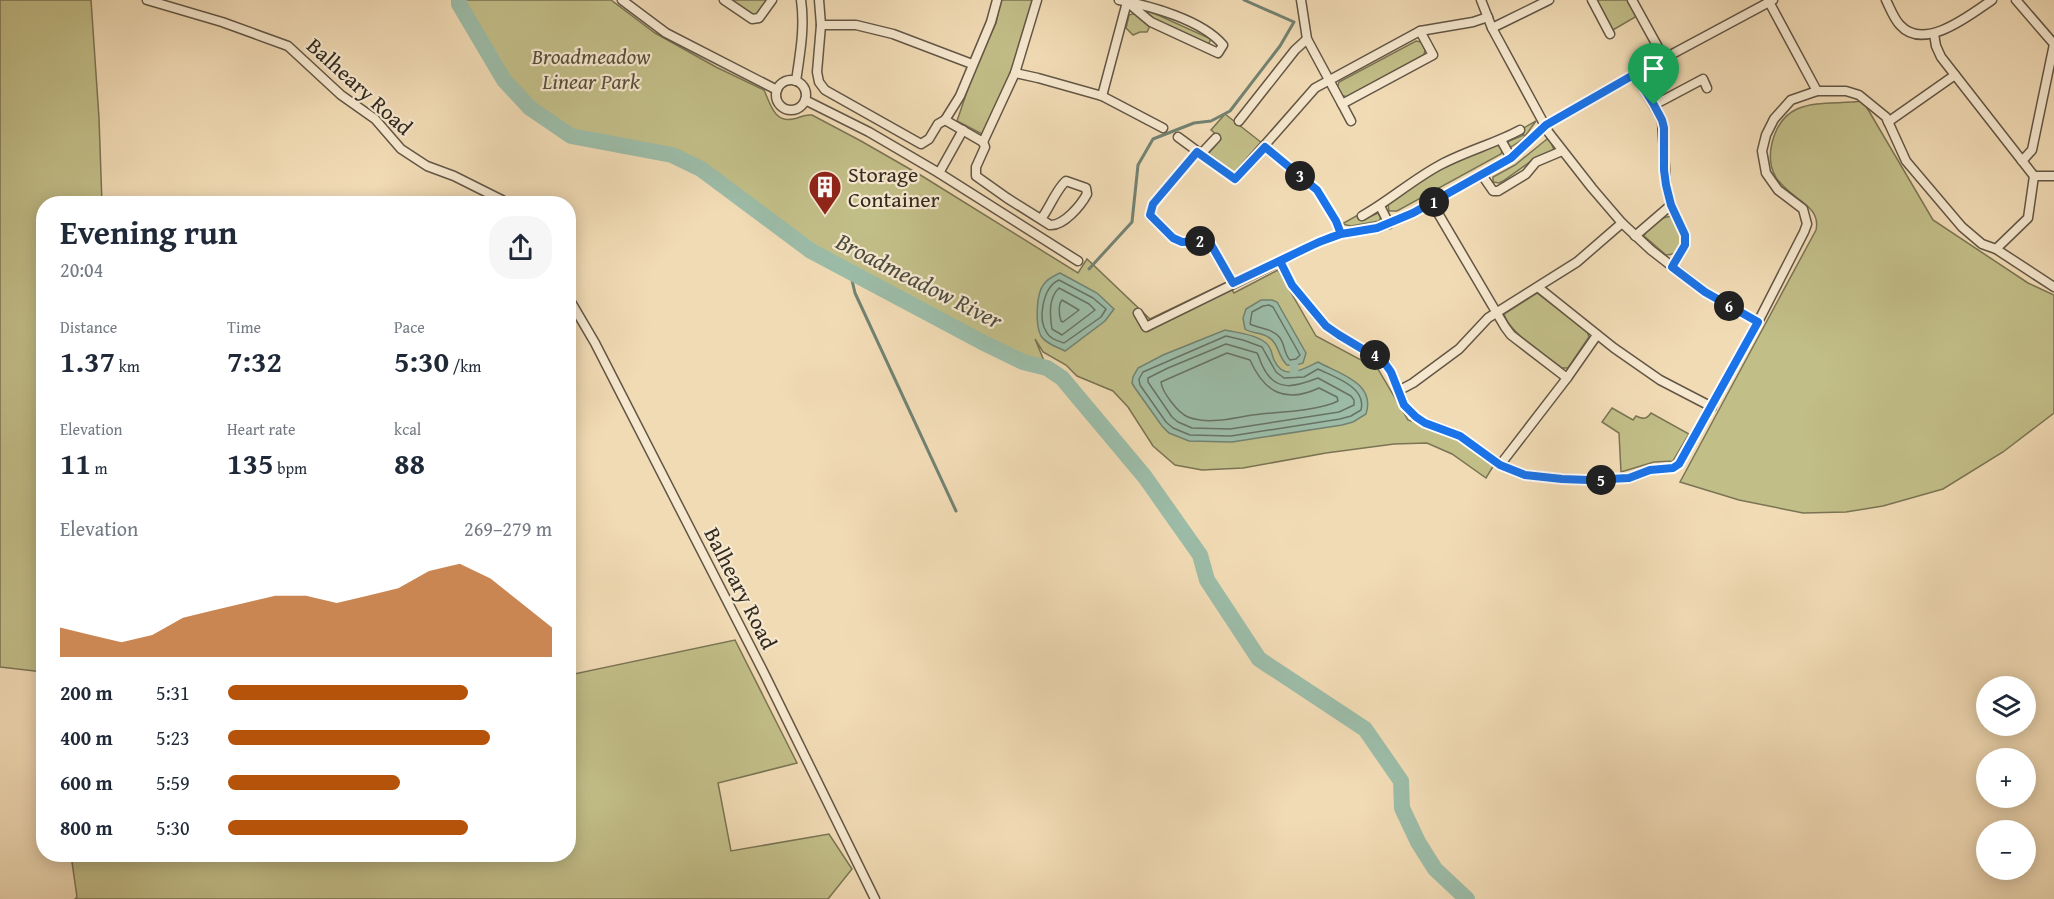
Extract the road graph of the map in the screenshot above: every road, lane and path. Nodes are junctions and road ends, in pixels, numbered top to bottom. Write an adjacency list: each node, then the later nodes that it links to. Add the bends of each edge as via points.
1 (147, 0): 62 (street, Balheary Road, via 288,45 341,95 375,119 401,150)
2 (622, 0): 35 (street, via 666,33)
3 (723, 0): 4 (street, via 752,20 759,18)
4 (772, 0)
5 (801, 0): 33 (street)
6 (819, 0): 20 (street)
7 (997, 0): 28 (street)
8 (1037, 0): 29 (street)
9 (1301, 0): 25 (street)
10 (1481, 0): 19 (street)
11 (1550, 0): 21 (street)
12 (1592, 0): 23 (street)
13 (1632, 0): 27 (street)
14 (1886, 0): 24 (street, via 1899,25 1910,32)
15 (1992, 0): 24 (street)
16 (2016, 0): 26 (street)
17 (1123, 1): 17 (street, via 1158,8 1214,34 1223,45 1218,53 1206,49 1151,22); 37 (street)
18 (1770, 1): 27 (street); 36 (street)
19 (1488, 17): 21 (street); 22 (street)
20 (821, 25): 28 (street, via 856,25 893,34); 41 (street, via 817,72 825,90 921,144)
21 (1492, 28): 45 (street)
22 (1420, 31): 32 (street); 39 (street, via 1433,55)
23 (1610, 34)
24 (1934, 34): 31 (street, via 1941,57)
25 (1307, 39): 32 (street); 42 (street)
26 (2054, 44): 57 (street, via 2032,150)
27 (1665, 58): 30 (street)
28 (972, 64): 41 (street, via 960,96)
29 (1015, 73): 37 (street); 52 (street)
30 (1635, 74): 40 (street); 45 (street)
31 (1955, 75): 44 (street); 57 (street)
32 (1328, 80): 39 (street); 53 (street, via 1311,91)
33 (796, 81): 35 (street, via 786,81); 38 (street, via 803,87)
34 (1707, 88): 40 (street, via 1703,79)
35 (777, 90): 38 (street, via 778,104 786,110 799,108)
36 (1816, 91): 44 (street, via 1859,95); 82 (street, via 1791,100 1782,108 1762,151 1771,182 1803,209 1807,224)
37 (1102, 96): 46 (street)
38 (805, 100): 58 (street)
39 (1342, 104): 43 (street)
40 (1654, 105): 64 (street, via 1662,120 1664,170)
41 (945, 120): 47 (street)
42 (1239, 120)
43 (1351, 121)
44 (1888, 122): 72 (street, via 1906,161 1962,227 1982,244)
45 (1546, 125): 54 (street); 56 (street)
46 (1163, 128)
47 (963, 130): 52 (street); 58 (street)
48 (1520, 130): 51 (street)
49 (1178, 137): 55 (street)
50 (1216, 138): 55 (street)
51 (1501, 140): 56 (street); 65 (street, via 1416,178)
52 (983, 142): 67 (street, via 976,176)
53 (1265, 147): 55 (street, via 1235,179); 70 (street, via 1317,190)
54 (1562, 151): 59 (street, via 1536,162 1526,174 1498,191 1489,188); 68 (street)
55 (1199, 154): 76 (street, via 1153,204 1150,215 1182,242 1209,241)
56 (1511, 158): 59 (street)
57 (2022, 161): 60 (street)
58 (939, 173): 73 (street)
59 (1482, 175): 63 (street)
60 (2034, 176): 61 (street); 72 (street, via 2028,218)
61 (2054, 176)
62 (494, 196)
63 (1432, 203): 69 (street); 81 (street)
64 (1671, 205): 71 (street); 75 (street, via 1685,235 1685,245)
65 (1380, 206): 66 (street); 69 (street)
66 (1362, 216)
67 (1041, 219): 67 (street, via 1066,181 1086,188 1085,199 1060,224 1050,225)
68 (1622, 223): 71 (street); 78 (street)
69 (1389, 224): 70 (street)
70 (1341, 234): 74 (street)
71 (1635, 236): 75 (street)
72 (1996, 249): 77 (street)
73 (1078, 261)
74 (1280, 261): 76 (street); 85 (street, via 1292,285 1319,317 1339,335 1384,362)
75 (1672, 267): 82 (street, via 1705,292)
76 (1233, 283): 80 (street, via 1146,327)
77 (2054, 287)
78 (1539, 288): 81 (street); 83 (street)
79 (576, 311): 88 (street, Balheary Road, via 759,664)
80 (1138, 313)
81 (1497, 313): 84 (street, via 1511,335); 85 (street, via 1459,349)
82 (1758, 322): 86 (street)
83 (1597, 335): 84 (street); 86 (street, via 1660,380)
84 (1567, 378): 87 (street)
85 (1398, 391): 87 (street, via 1404,405 1416,417 1460,436)
86 (1712, 407): 87 (street, via 1673,468 1650,470 1621,480 1588,480 1525,475)
87 (1500, 465)
88 (875, 899)

